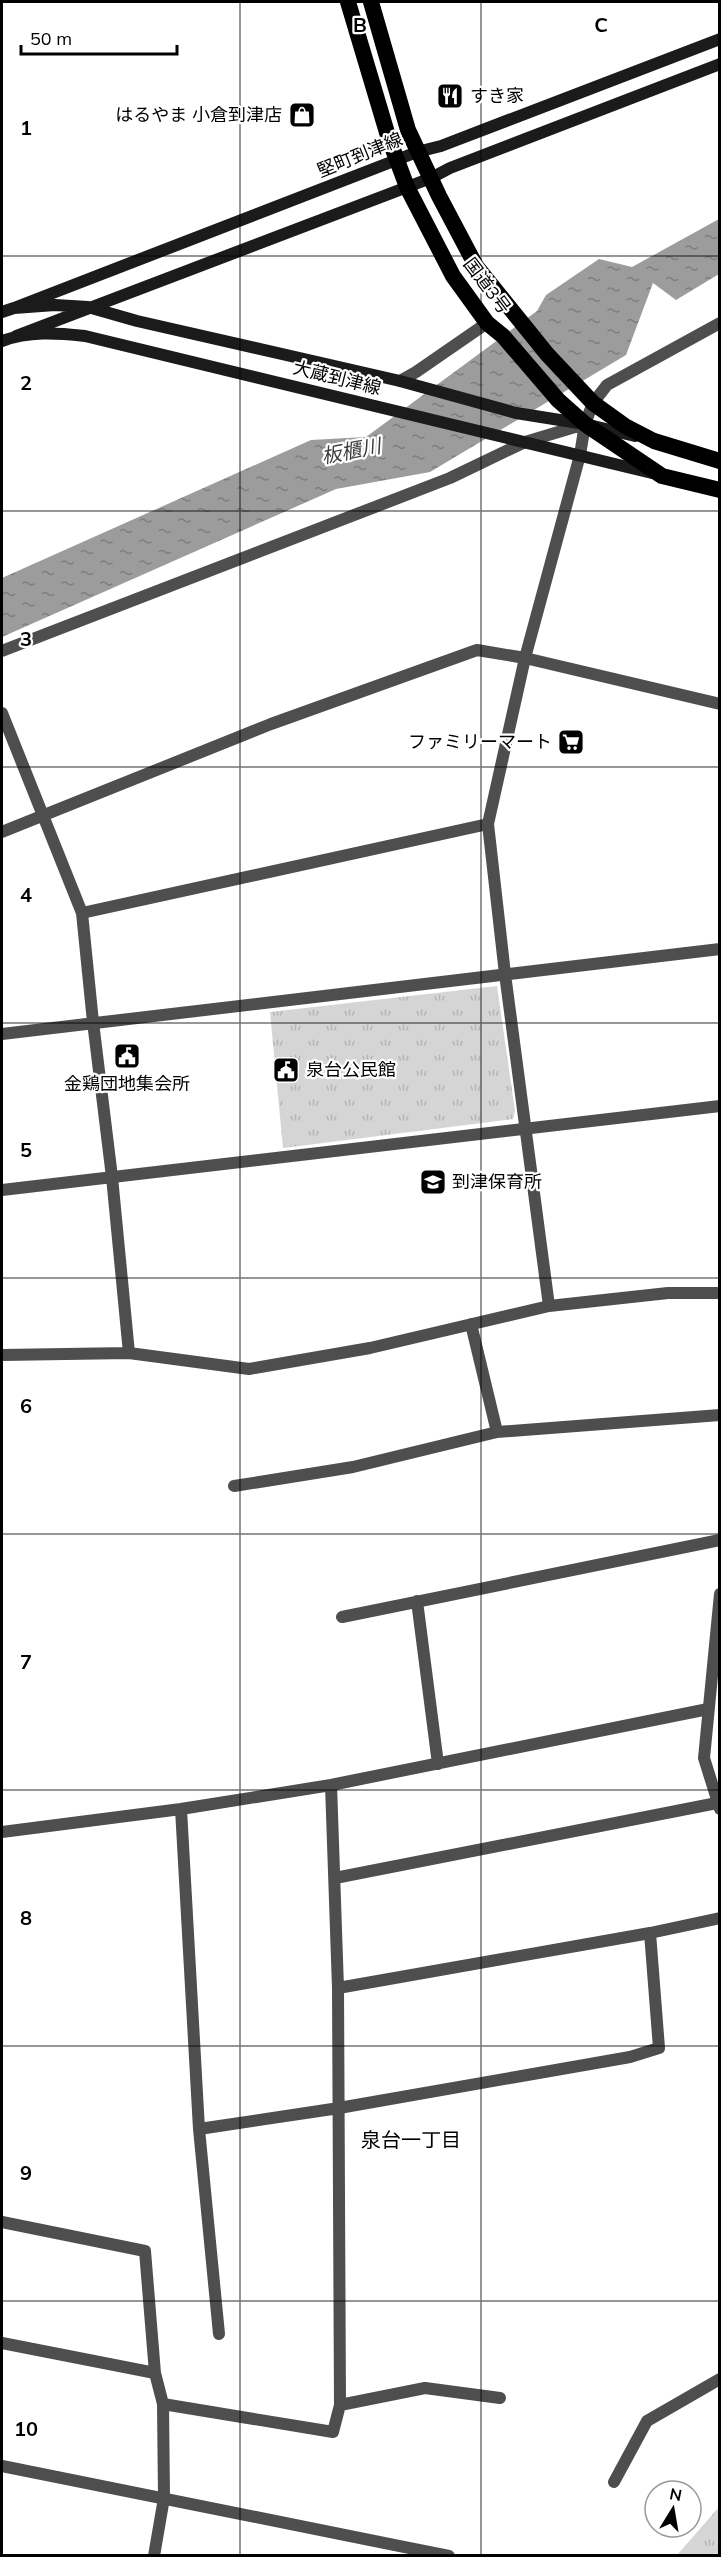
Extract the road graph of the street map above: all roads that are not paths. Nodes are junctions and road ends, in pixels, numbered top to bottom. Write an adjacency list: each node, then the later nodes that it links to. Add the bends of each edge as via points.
1 (348, 2): 6 (highway, 国道3号)
2 (371, 2): 5 (highway, 国道3号)
3 (720, 39): 5 (main road, 堅町到津線)
4 (720, 64): 7 (main road)
5 (417, 152): 6 (main road, 堅町到津線); 7 (highway, 国道3号)
6 (396, 162): 8 (highway, 国道3号); 10 (main road, 堅町到津線)
7 (431, 178): 8 (main road); 16 (highway, 国道3号, via 476,266 577,389)
8 (407, 188): 9 (main road); 11 (highway, 国道3号, via 453,276)
9 (88, 307): 10 (main road, 大蔵到津線, via 55,305); 13 (main road); 15 (main road, 大蔵到津線)
10 (8, 310)
11 (487, 323): 15 (street); 17 (highway, 国道3号)
12 (720, 323): 16 (street, via 607,385)
13 (16, 336): 14 (main road, 大蔵到津線); 19 (main road, 大蔵到津線, via 85,336)
14 (2, 341)
15 (400, 381): 17 (main road, 大蔵到津線, via 516,413)
16 (593, 403): 17 (street); 18 (highway, 国道3号)
17 (585, 424): 18 (main road, 大蔵到津線); 19 (street); 20 (street); 22 (highway, 国道3号)
18 (654, 441): 21 (highway, 国道3号)
19 (525, 442): 20 (main road, 大蔵到津線); 24 (street, via 450,477)
20 (580, 455): 22 (main road, 大蔵到津線); 25 (street)
21 (720, 461)
22 (662, 476): 23 (highway, 国道3号)
23 (720, 490)
24 (2, 651)
25 (525, 658): 26 (street); 28 (street, via 477,650 271,723); 29 (street)
26 (720, 704)
27 (2, 712): 28 (street)
28 (44, 816): 30 (street); 31 (street)
29 (488, 824): 31 (street); 33 (street)
30 (2, 832)
31 (82, 913): 34 (street)
32 (720, 949): 33 (street)
33 (505, 974): 34 (street); 37 (street)
34 (93, 1022): 35 (street); 38 (street)
35 (2, 1034)
36 (720, 1106): 37 (street)
37 (526, 1128): 38 (street); 41 (street)
38 (112, 1177): 39 (street); 43 (street)
39 (2, 1190)
40 (720, 1293): 41 (street, via 669,1293)
41 (549, 1306): 42 (street)
42 (471, 1324): 43 (street, via 370,1348 249,1369); 46 (street)
43 (129, 1353): 44 (street)
44 (2, 1355)
45 (720, 1415): 46 (street)
46 (497, 1432): 47 (street, via 353,1467)
47 (234, 1486)
48 (720, 1540): 50 (street)
49 (720, 1594): 52 (street)
50 (417, 1601): 51 (street); 54 (street)
51 (342, 1617)
52 (719, 1619): 53 (street)
53 (708, 1709): 54 (street); 56 (street, via 704,1758)
54 (438, 1764): 55 (street)
55 (332, 1785): 57 (street); 59 (street)
56 (718, 1806): 59 (street)
57 (181, 1809): 58 (street); 64 (street)
58 (2, 1832)
59 (335, 1878): 62 (street)
60 (720, 1918): 61 (street)
61 (650, 1933): 62 (street); 63 (street, via 659,2048)
62 (338, 1988): 63 (street)
63 (339, 2108): 64 (street); 72 (street)
64 (199, 2129): 66 (street)
65 (2, 2222): 68 (street, via 145,2251)
66 (219, 2334)
67 (2, 2343): 68 (street)
68 (155, 2373): 71 (street)
69 (720, 2379): 74 (street, via 647,2421)
70 (500, 2398): 72 (street, via 425,2388)
71 (163, 2404): 72 (street, via 333,2432); 75 (street)
72 (340, 2404)
73 (2, 2466): 75 (street)
74 (614, 2482)
75 (164, 2498): 76 (street); 77 (street)
76 (154, 2556)
77 (449, 2556)

